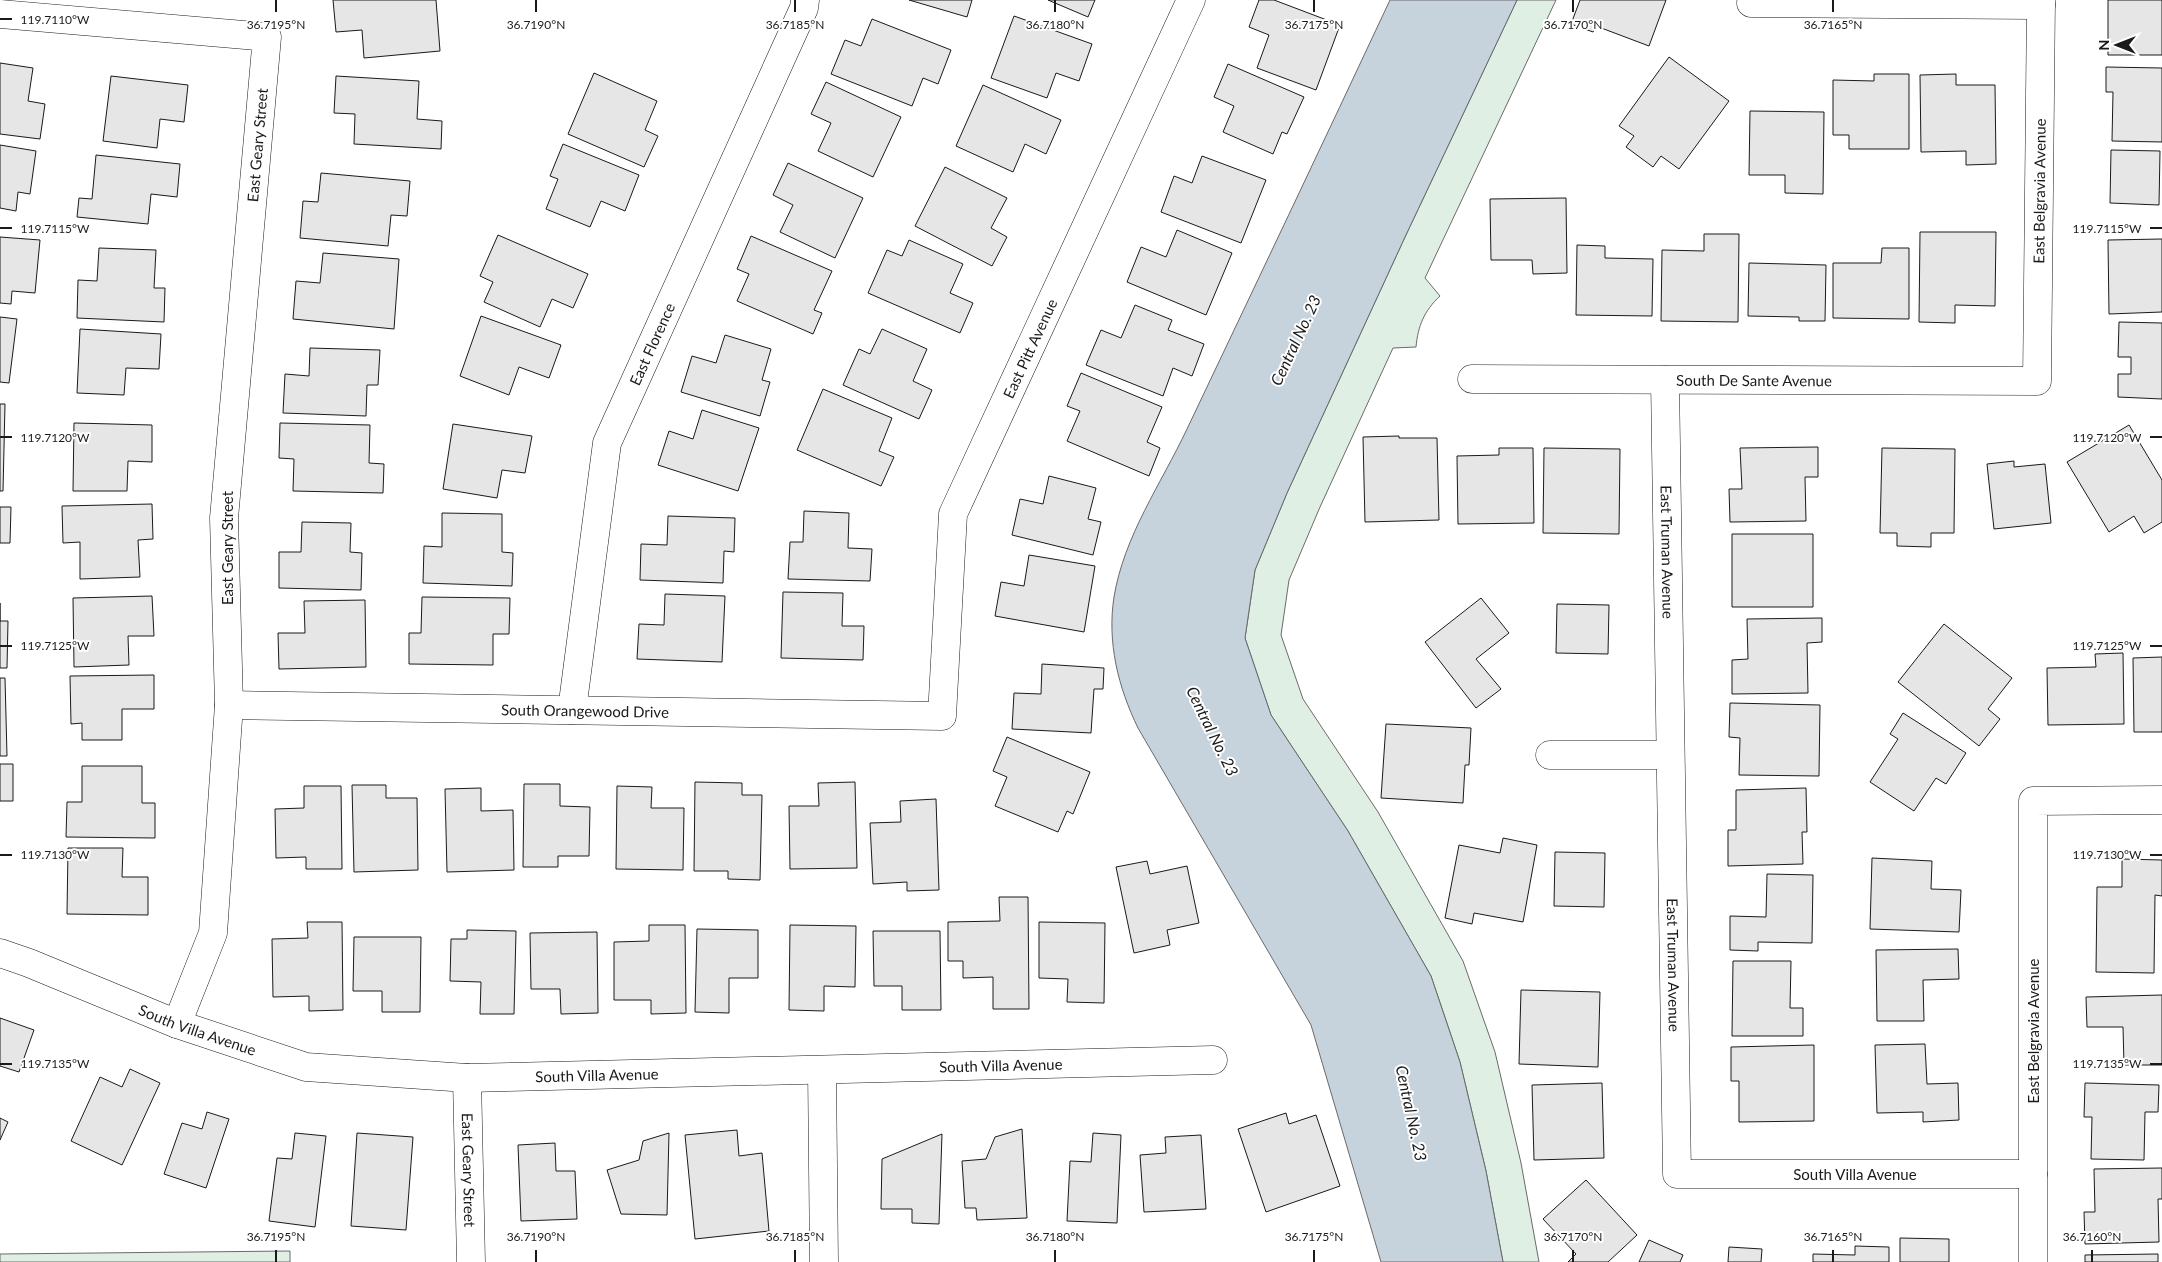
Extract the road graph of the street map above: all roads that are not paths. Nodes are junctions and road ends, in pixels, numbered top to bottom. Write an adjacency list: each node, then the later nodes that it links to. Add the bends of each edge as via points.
1 (805, 0): 10 (street, East Florence, via 608,443)
2 (1191, 0): 11 (street, East Pitt Avenue, via 953,514)
3 (1751, 3): 4 (street)
4 (2041, 3): 8 (street, East Belgravia Avenue)
5 (0, 14): 9 (street, East Geary Street, via 267,37 224,518)
6 (1472, 379): 7 (street, South De Sante Avenue)
7 (1665, 380): 8 (street, South De Sante Avenue); 13 (street, East Truman Avenue)
8 (2037, 381)
9 (229, 705): 10 (street, South Orangewood Drive); 16 (street, East Geary Street, via 213,933)
10 (572, 710): 11 (street, South Orangewood Drive)
11 (942, 716)
12 (1550, 755): 13 (street)
13 (1670, 755): 20 (street, East Truman Avenue)
14 (2162, 800): 21 (street, East Belgravia Avenue, via 2033,800)
15 (0, 953): 16 (street, South Villa Avenue)
16 (177, 1024): 19 (street, South Villa Avenue, via 306,1067)
17 (1213, 1060): 18 (street, South Villa Avenue)
18 (822, 1070): 19 (street, South Villa Avenue); 23 (street)
19 (467, 1078): 22 (street, East Geary Street)
20 (1677, 1174): 21 (street, South Villa Avenue)
21 (2033, 1174): 24 (street, East Belgravia Avenue)
22 (471, 1262)
23 (824, 1262)
24 (2033, 1262)

